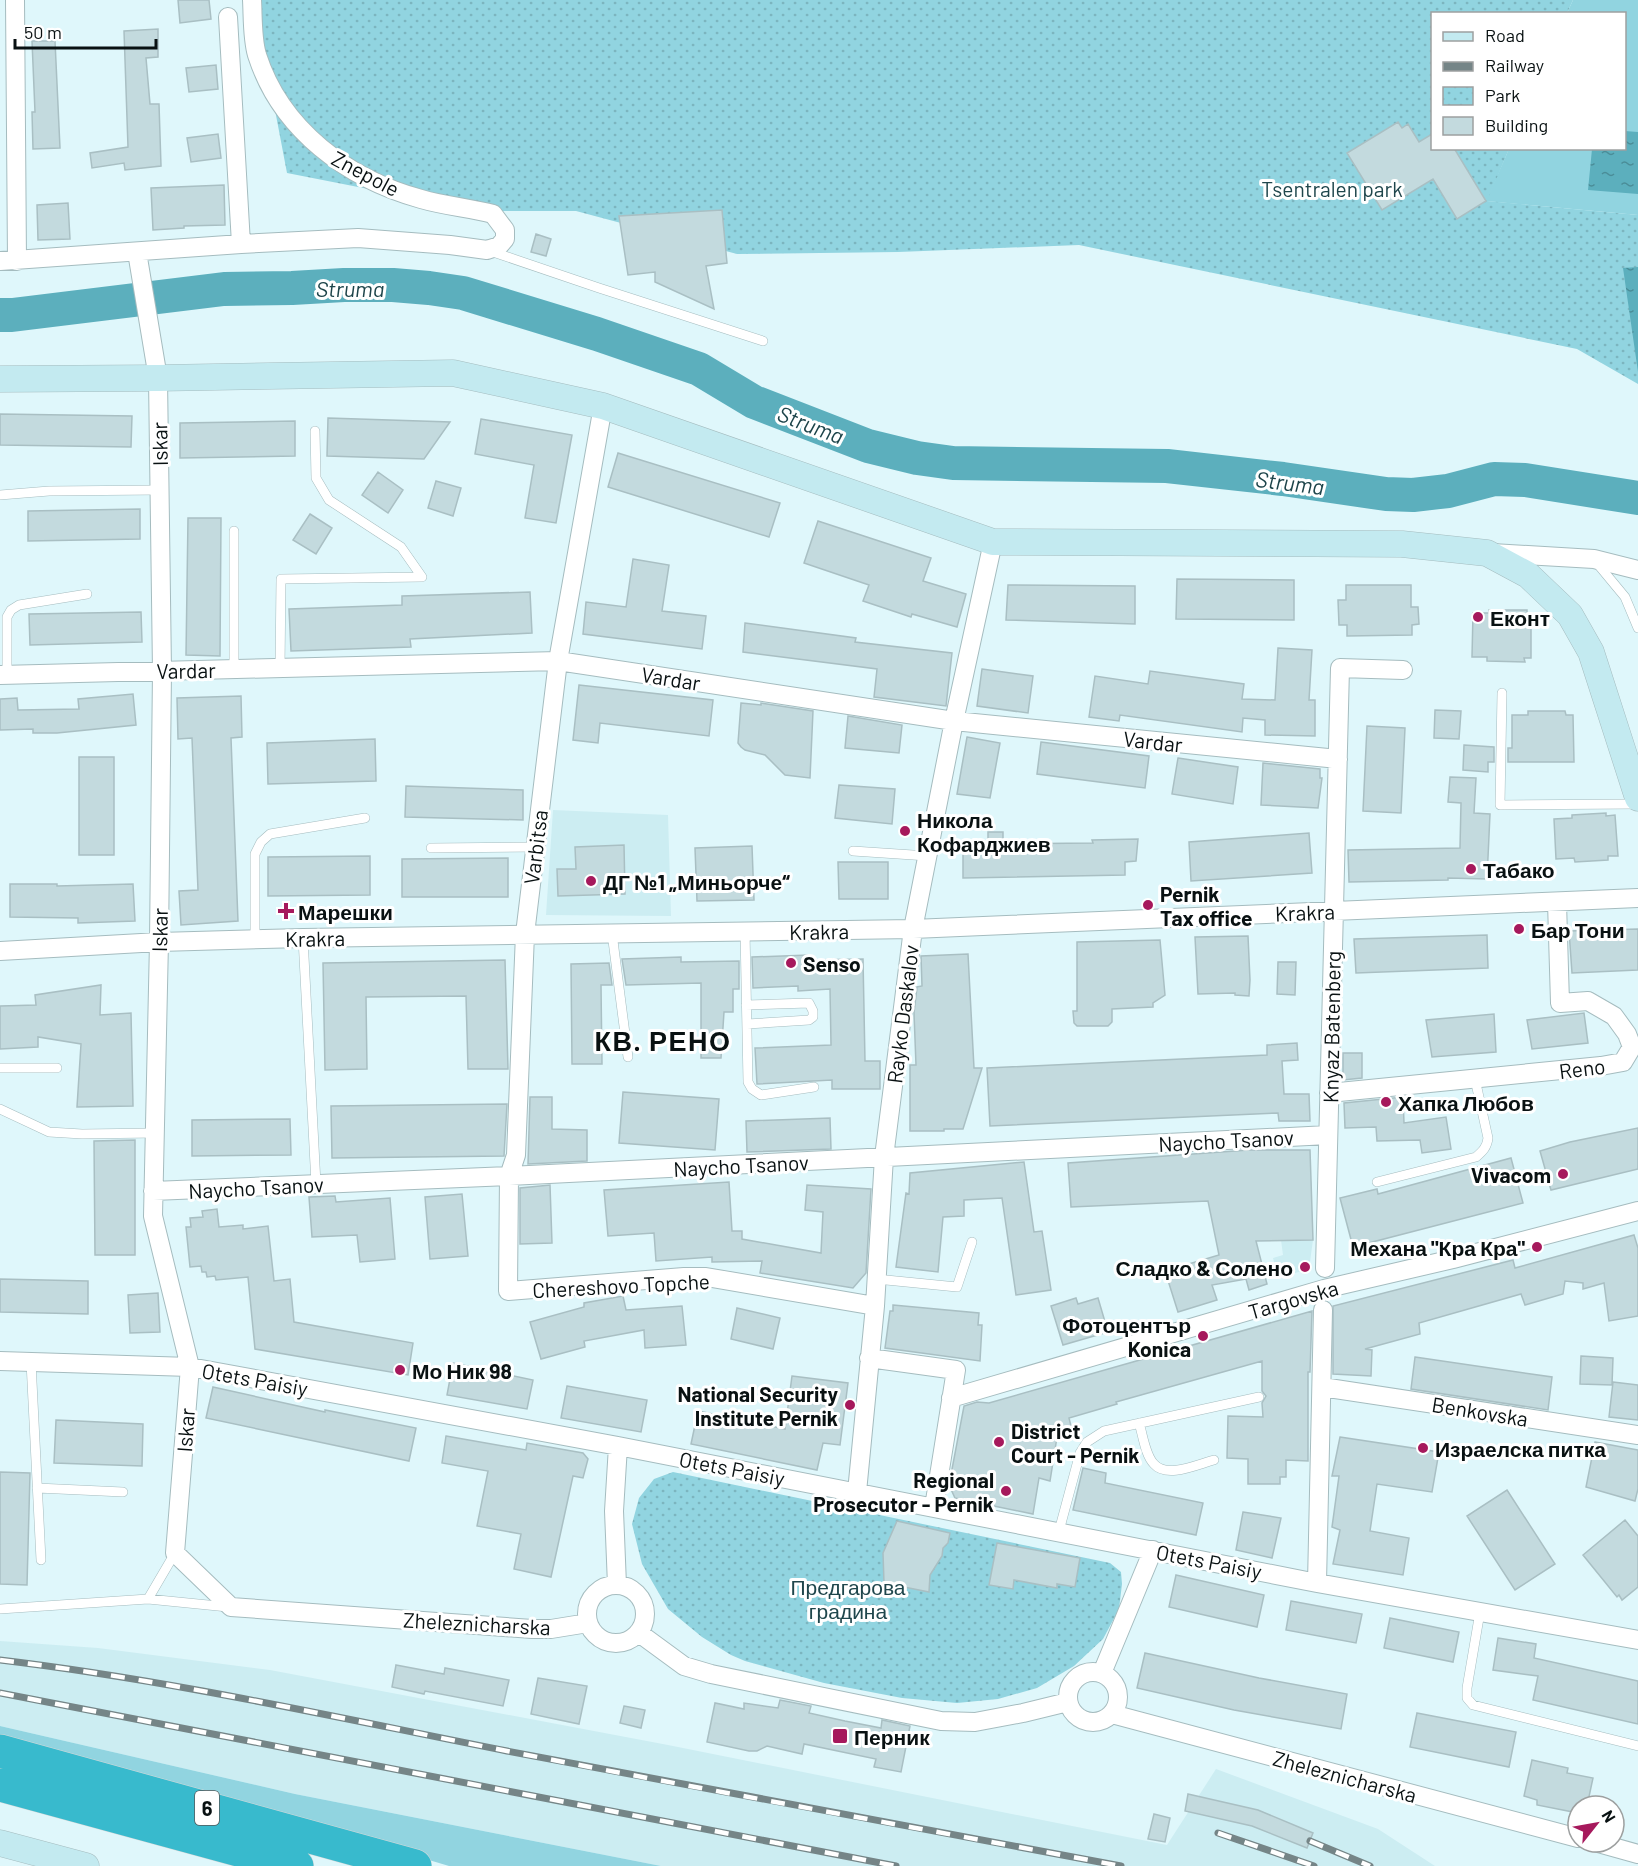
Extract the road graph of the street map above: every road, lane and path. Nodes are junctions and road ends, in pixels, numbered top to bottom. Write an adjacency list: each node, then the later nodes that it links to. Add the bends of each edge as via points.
1 (15, 0): 7 (street)
2 (252, 0): 5 (street, Znepole, via 256,52 268,83 282,108 312,142 346,167 385,186 422,200 493,214 505,230 505,239)
3 (228, 17): 4 (street)
4 (241, 244): 5 (street, via 358,238); 6 (street)
5 (487, 250): 8 (lane)
6 (137, 252): 7 (street); 9 (street, Iskar)
7 (9, 261)
8 (762, 341)
9 (158, 378): 10 (main road); 11 (main road, via 453,373); 13 (street, Iskar)
10 (0, 379)
11 (603, 406): 16 (main road); 22 (street, Varbitsa)
12 (315, 431): 23 (lane, via 316,478 329,500 401,547 422,577 281,579)
13 (159, 490): 14 (lane); 26 (street, Iskar)
14 (0, 495)
15 (234, 531): 24 (lane)
16 (993, 542): 17 (main road, via 1402,544); 29 (street, Rayko Daskalov)
17 (1487, 552): 18 (street); 31 (main road, via 1528,575 1570,615 1592,652)
18 (1594, 559): 19 (street); 21 (lane, via 1625,597)
19 (1638, 570)
20 (87, 594): 27 (lane, via 20,605 11,610 7,617)
21 (1638, 628)
22 (558, 661): 23 (street, Vardar); 29 (street, Vardar); 34 (street, Varbitsa)
23 (280, 668): 24 (street, Vardar)
24 (234, 669): 26 (street, Vardar)
25 (1403, 670): 30 (street, Knyaz Batenberg, via 1340,668)
26 (162, 671): 27 (street, Vardar); 47 (street, Iskar)
27 (3, 675)
28 (1502, 693): 32 (lane, via 1500,805)
29 (954, 721): 30 (street, Vardar); 37 (street, Rayko Daskalov)
30 (1338, 759): 40 (street, Knyaz Batenberg)
31 (1638, 798)
32 (1638, 804)
33 (364, 818): 46 (lane, via 270,834 261,842 255,855)
34 (535, 847): 35 (lane); 44 (street, Varbitsa)
35 (431, 848)
36 (853, 851): 37 (lane)
37 (928, 856): 41 (street, Rayko Daskalov)
38 (1638, 898): 39 (street, Krakra)
39 (1557, 902): 40 (street, Krakra); 54 (street, Reno, via 1560,1003 1587,1001 1614,1016 1632,1047 1623,1062)
40 (1334, 911): 41 (street, Krakra); 56 (street, Knyaz Batenberg)
41 (913, 929): 42 (street, Krakra); 60 (street, Rayko Daskalov)
42 (745, 932): 43 (street, Krakra); 49 (lane)
43 (612, 933): 44 (street, Krakra); 51 (lane)
44 (525, 934): 45 (street, Krakra); 61 (street, Varbitsa, via 516,1155)
45 (303, 938): 46 (street, Krakra); 63 (lane)
46 (255, 939): 47 (street, Krakra)
47 (159, 942): 48 (street, Krakra); 58 (street, Iskar)
48 (0, 951)
49 (746, 1005): 50 (lane); 50 (lane, via 809,1003 813,1011 809,1020)
50 (747, 1024): 55 (lane, via 748,1082 752,1089 761,1095)
51 (628, 1057)
52 (0, 1068): 53 (lane)
53 (57, 1068)
54 (1475, 1079): 56 (street, Reno); 62 (lane, via 1488,1138 1484,1150 1476,1156)
55 (814, 1087)
56 (1329, 1093): 59 (street, Knyaz Batenberg)
57 (0, 1109): 58 (lane, via 49,1132)
58 (155, 1133): 64 (street, Iskar)
59 (1328, 1135): 60 (street, Naycho Tsanov); 67 (street, Knyaz Batenberg)
60 (884, 1157): 61 (street, Naycho Tsanov); 68 (street, Rayko Daskalov)
61 (509, 1176): 63 (street, Naycho Tsanov); 69 (street, Varbitsa)
62 (1377, 1182)
63 (316, 1184): 64 (street, Naycho Tsanov)
64 (153, 1191): 75 (street, Iskar, via 153,1216)
65 (1638, 1211): 78 (street, Targovska, via 1324,1289)
66 (972, 1242): 68 (lane, via 957,1287)
67 (1324, 1268)
68 (876, 1280): 70 (street, Rayko Daskalov)
69 (508, 1291): 70 (street, Chereshovo Topche, via 706,1277)
70 (875, 1306): 72 (street, Rayko Daskalov)
71 (1323, 1310): 76 (street)
72 (869, 1358): 78 (street, via 956,1370); 85 (street, Rayko Daskalov)
73 (0, 1361): 74 (street, Otets Paisiy)
74 (31, 1362): 75 (street, Otets Paisiy); 83 (lane)
75 (190, 1367): 81 (street, Otets Paisiy); 89 (street, Iskar)
76 (1322, 1387): 80 (street, Benkovska); 91 (street)
77 (1258, 1397): 79 (lane)
78 (951, 1398): 86 (street)
79 (1139, 1423): 82 (lane, via 1150,1458 1161,1469 1171,1471); 87 (lane, via 1104,1431 1087,1442 1080,1453)
80 (1638, 1435)
81 (618, 1446): 85 (street, Otets Paisiy); 92 (street, via 614,1511)
82 (1214, 1460)
83 (37, 1488): 84 (lane); 90 (lane)
84 (123, 1492)
85 (856, 1492): 86 (street, Otets Paisiy)
86 (934, 1507): 87 (street, Otets Paisiy)
87 (1059, 1531): 88 (street, Otets Paisiy)
88 (1153, 1550): 91 (street, Otets Paisiy); 100 (street)
89 (175, 1553): 93 (lane, Iskar); 94 (street)
90 (41, 1560)
91 (1317, 1583): 96 (street, Otets Paisiy)
92 (617, 1585): 97 (street, via 604,1588 593,1597 587,1609); 98 (street, via 633,1590 643,1602 646,1619)
93 (148, 1599): 94 (lane, Zheleznicharska); 95 (lane, Zheleznicharska)
94 (231, 1607): 97 (street, Zheleznicharska, via 532,1629)
95 (0, 1609)
96 (1480, 1612): 99 (street, Otets Paisiy); 103 (lane, via 1467,1688 1467,1698 1473,1705)
97 (588, 1623): 98 (street, via 597,1636 611,1644 626,1642)
98 (639, 1634): 101 (street, via 684,1666 711,1674 941,1721 975,1722)
99 (1638, 1640)
100 (1102, 1673): 101 (street, via 1087,1672 1074,1680); 102 (street, via 1117,1691)
101 (1068, 1702): 102 (street, via 1082,1720 1098,1722)
102 (1112, 1714): 106 (street, Zheleznicharska)
103 (1638, 1746)
104 (0, 1751): 110 (highway, 6)
105 (0, 1785): 109 (highway, 6)
106 (1566, 1835)
107 (0, 1843): 108 (main road)
108 (86, 1866)
109 (297, 1866)
110 (415, 1866)

